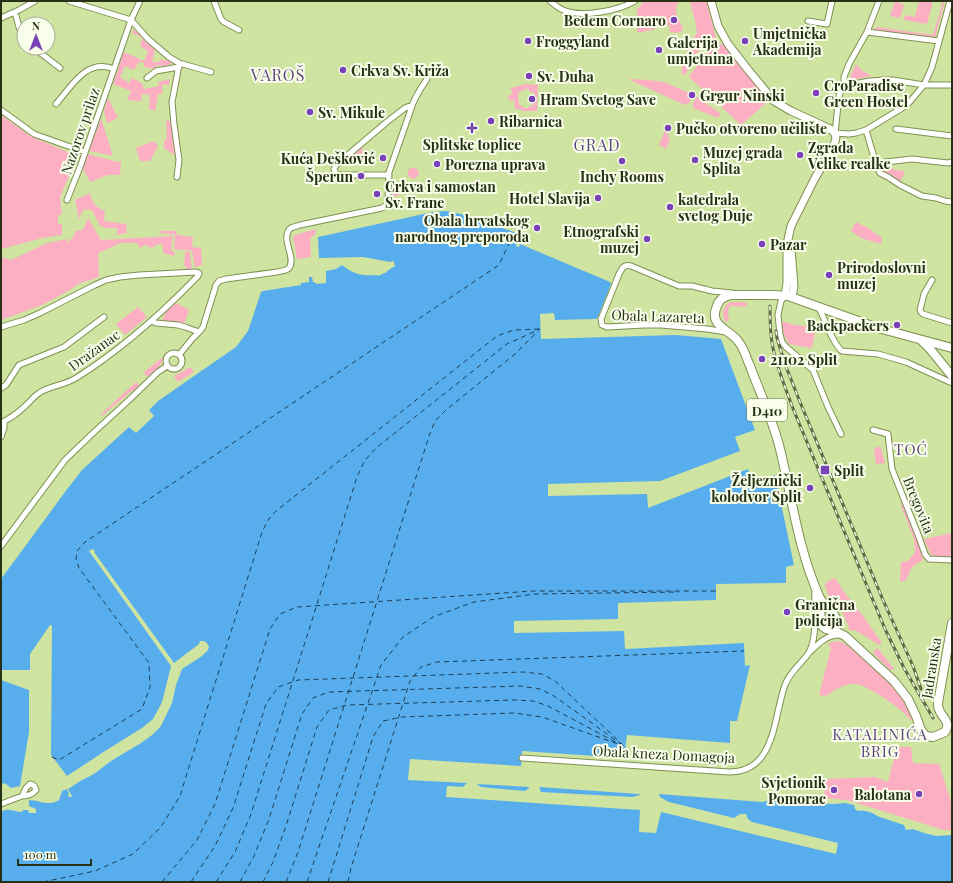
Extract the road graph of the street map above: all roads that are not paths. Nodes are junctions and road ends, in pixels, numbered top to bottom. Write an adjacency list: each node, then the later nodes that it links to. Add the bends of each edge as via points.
1 (35, 1): 11 (street)
2 (69, 1): 14 (street)
3 (140, 1): 14 (street, Nazorov prilaz)
4 (214, 1): 16 (street, via 221,19)
5 (551, 1): 6 (street, via 562,10 578,13 605,11)
6 (635, 1)
7 (832, 1): 15 (street, via 827,24)
8 (879, 1): 17 (street)
9 (950, 1): 18 (street)
10 (712, 3): 34 (street, via 718,26 728,44 774,101)
11 (15, 12): 12 (street); 13 (street)
12 (2, 16)
13 (16, 16)
14 (131, 20): 20 (street); 22 (street, Nazorov prilaz)
15 (808, 20)
16 (239, 30)
17 (867, 32): 18 (street); 26 (street, via 844,77)
18 (938, 41): 27 (street, via 932,67)
19 (44, 56): 21 (street)
20 (179, 65): 23 (street); 24 (street, via 156,71); 40 (street, via 172,102 179,160)
21 (60, 68)
22 (114, 69): 29 (street, Nazorov prilaz, via 99,66 90,68 81,74); 36 (street, Nazorov prilaz)
23 (212, 72)
24 (147, 78)
25 (427, 79): 30 (street)
26 (847, 85): 27 (street, via 885,80); 34 (street, via 842,88 839,96)
27 (924, 85): 28 (street); 33 (street, via 907,105)
28 (952, 85)
29 (56, 104)
30 (412, 105): 39 (street); 39 (street, via 404,108 335,167 336,174 342,175)
31 (1, 110): 36 (street, via 34,134)
32 (896, 129): 35 (street)
33 (866, 130): 34 (street, via 850,134); 38 (street)
34 (835, 133): 45 (street, via 835,142 789,232)
35 (952, 136)
36 (85, 152): 41 (street, Nazorov prilaz)
37 (952, 162): 38 (street, via 912,159)
38 (876, 164): 42 (street, via 880,173 912,191 922,196)
39 (388, 175): 51 (street, via 388,203 382,208 289,229 287,240 291,261 285,271 219,281)
40 (177, 177)
41 (67, 200)
42 (952, 202)
43 (932, 280): 49 (street, via 924,294 921,312)
44 (739, 295): 45 (main road, D410); 52 (main road, Obala kneza Domagoja / D410, via 723,297 715,311 719,325); 52 (street, Obala Lazareta, via 679,286 631,266 624,266 601,322 609,327 670,326 717,330)
45 (788, 296): 46 (main road, D410); 63 (street, via 781,301 778,315 782,342 813,370)
46 (818, 307): 53 (main road, D410); 59 (street, via 840,350 878,354 906,362)
47 (104, 317): 60 (street, via 64,347 19,364)
48 (152, 321): 50 (street, Dražanac, via 200,273 139,275 110,279 40,313); 51 (street); 61 (street, Dražanac, via 111,355 68,383 40,391 22,409)
49 (952, 323)
50 (1, 327)
51 (199, 332): 55 (street)
52 (732, 335): 67 (main road, Obala kneza Domagoja / D410, via 744,350 774,431 801,545)
53 (920, 340): 54 (main road, D410); 56 (main road, D410)
54 (952, 348): 56 (main road, via 942,351)
55 (179, 354): 57 (street, via 172,353 168,356); 57 (street, via 182,359 181,367 174,370)
56 (940, 361): 58 (main road, D410)
57 (167, 366): 65 (street, via 65,460)
58 (952, 376)
59 (952, 383)
60 (1, 388)
61 (2, 422): 64 (street, Dražanac, via 4,428)
62 (873, 430): 66 (street, Bregovita, via 888,434 892,469 925,554 929,559)
63 (841, 434)
64 (1, 437)
65 (1, 546)
66 (952, 560)
67 (815, 587): 68 (main road, Obala kneza Domagoja / D410); 72 (street, Obala kneza Domagoja, via 814,635)
68 (819, 598): 70 (main road, Obala kneza Domagoja / D410, via 821,623); 70 (main road, Obala kneza Domagoja / D410, via 838,622 834,629)
69 (952, 623): 71 (main road, Jadranska, via 938,703 939,711 948,723 945,732 937,736 923,734 908,699 894,681)
70 (830, 630): 71 (main road)
71 (843, 635): 72 (street, via 827,637)
72 (809, 652): 73 (street, Obala kneza Domagoja, via 785,683 766,751 756,764 748,769 729,772)
73 (522, 758)
74 (22, 796): 75 (street)
75 (1, 804)

